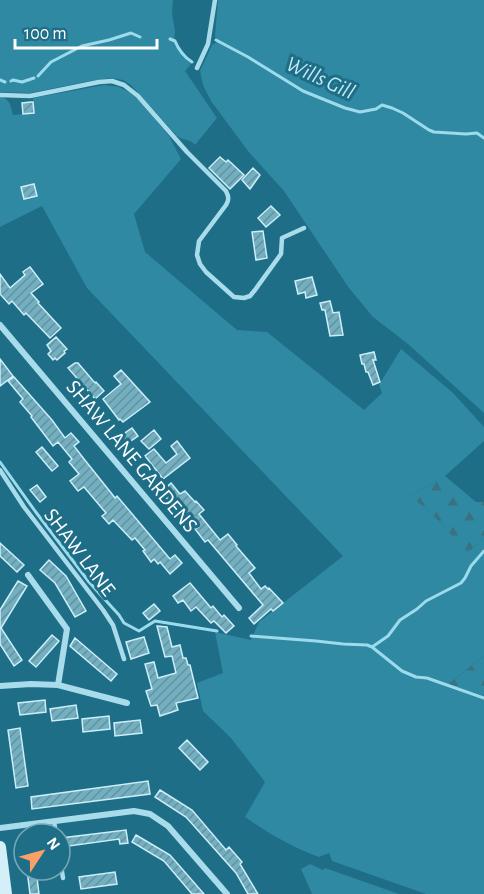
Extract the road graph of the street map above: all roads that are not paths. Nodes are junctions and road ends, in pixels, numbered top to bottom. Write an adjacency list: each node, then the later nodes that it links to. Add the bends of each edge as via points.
1 (215, 0): 2 (lane, via 211,34)
2 (197, 68)
3 (0, 95): 4 (lane, via 30,96 112,81 138,96 226,191 229,201 199,241 197,255 206,272 234,297 244,298 255,290 281,254 282,238)
4 (304, 228)
5 (0, 325): 8 (street, SHAW LANE GARDENS)
6 (0, 470): 9 (lane, SHAW LANE, via 113,625)
7 (28, 575): 10 (street, via 67,629)
8 (240, 608)
9 (124, 659)
10 (58, 685): 11 (street); 12 (street)
11 (0, 686)
12 (127, 704)
13 (54, 821): 14 (street); 17 (street, via 134,810 150,814 168,826)
14 (0, 828)
15 (0, 847): 16 (street)
16 (6, 894)
17 (227, 894)

